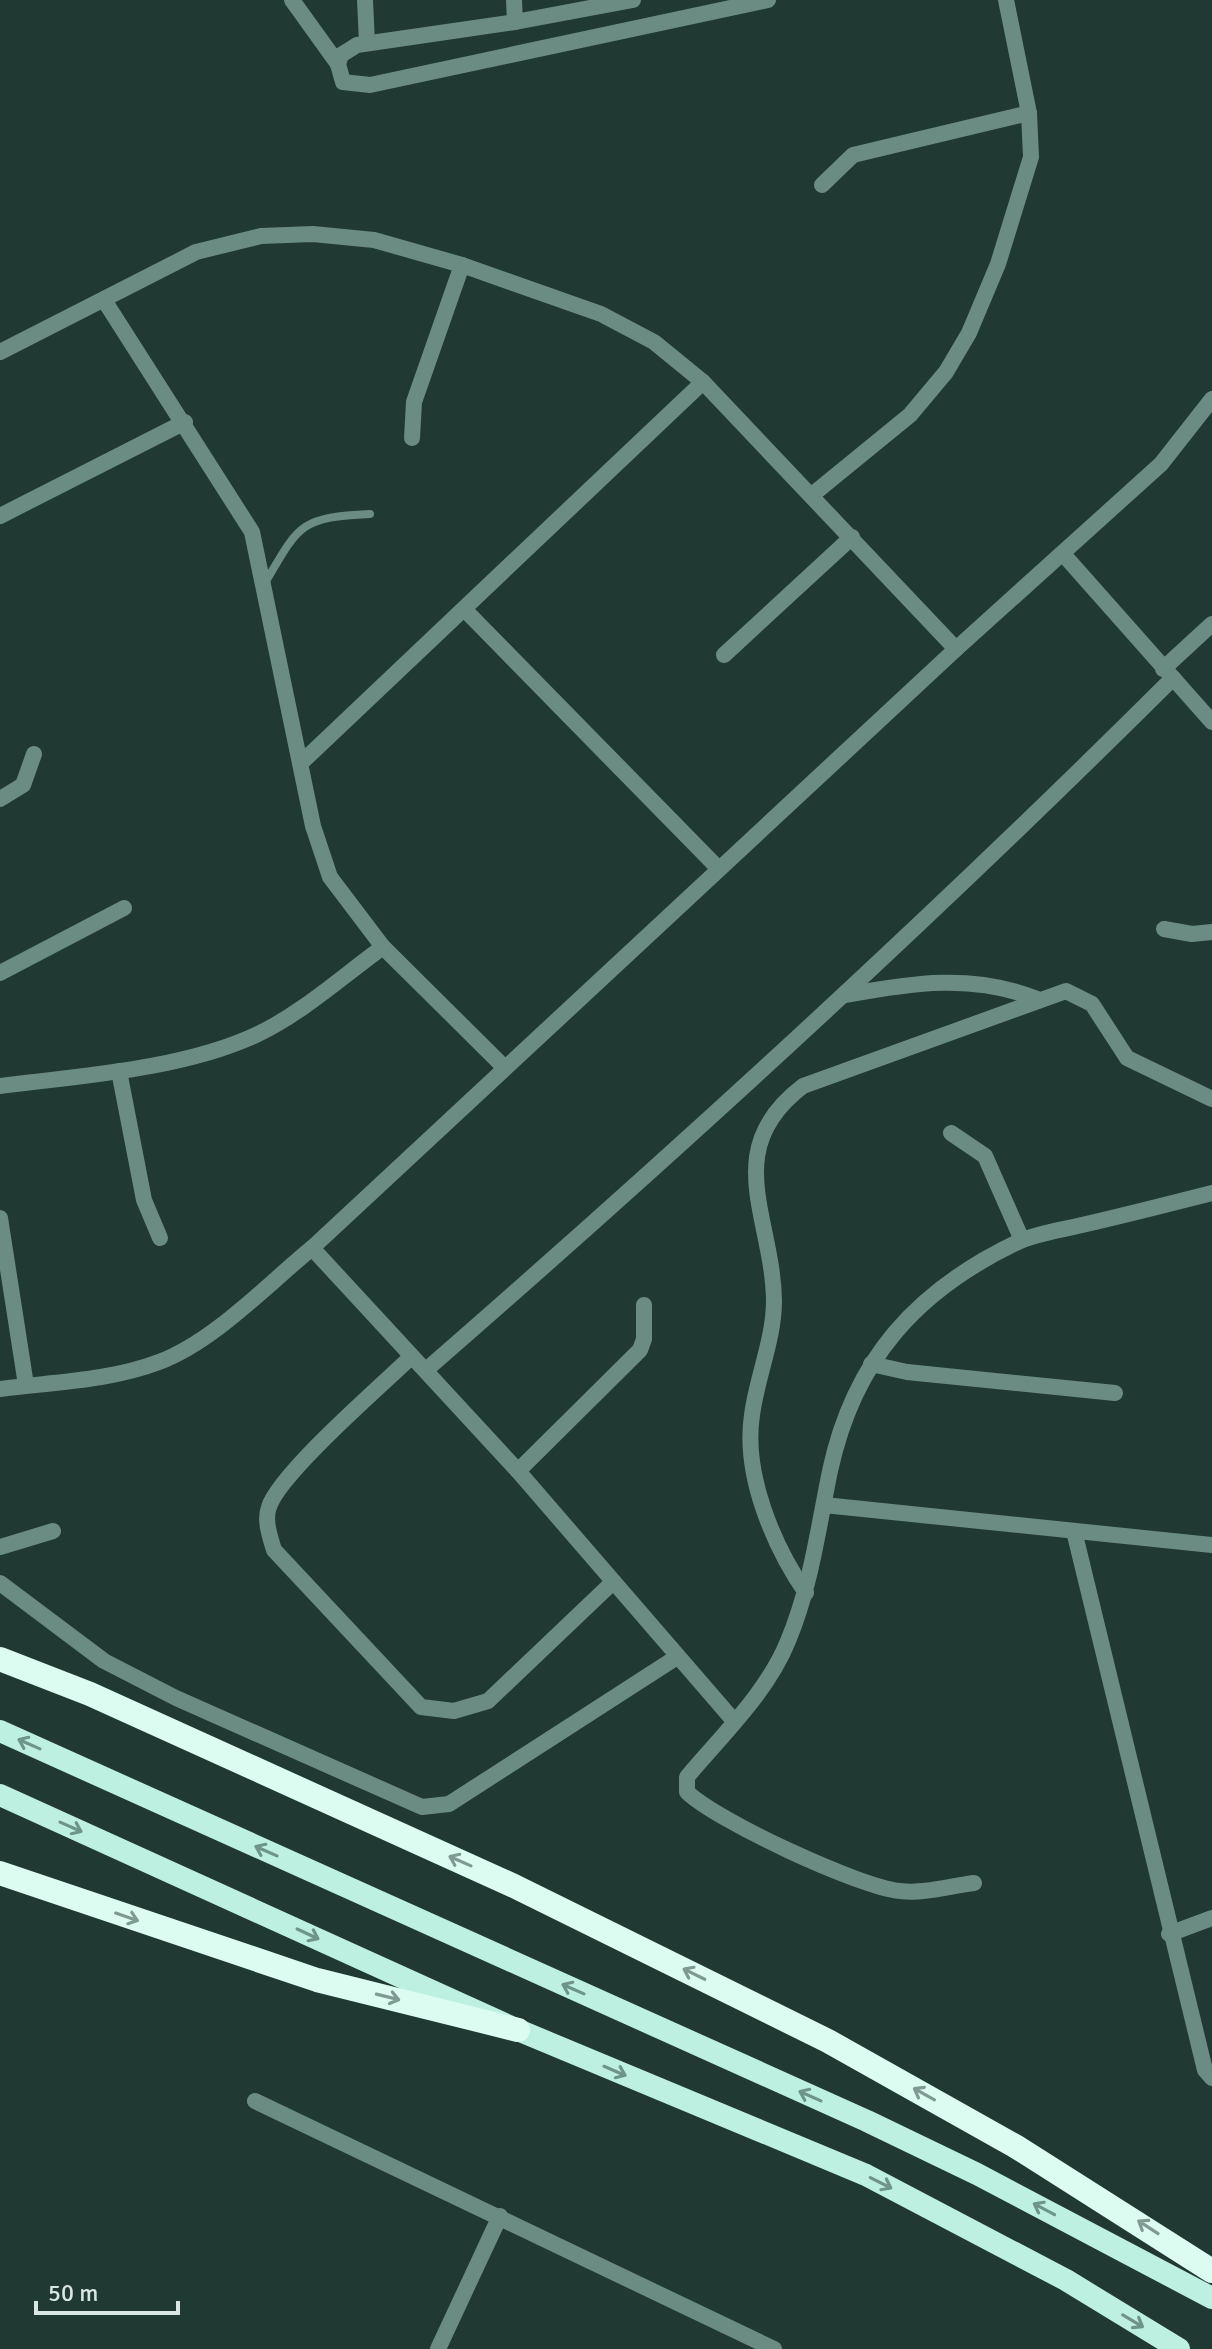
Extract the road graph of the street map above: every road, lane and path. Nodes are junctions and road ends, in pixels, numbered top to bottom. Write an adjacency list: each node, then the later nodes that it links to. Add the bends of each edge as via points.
1 (292, 0): 9 (street)
2 (365, 0): 8 (street)
3 (514, 0): 7 (street)
4 (633, 0): 7 (street)
5 (768, 0): 9 (street, via 370,85 343,82)
6 (1006, 0): 10 (street)
7 (515, 22): 8 (street)
8 (367, 43): 9 (street, via 348,48)
9 (338, 64)
10 (1029, 113): 11 (street, via 853,155); 19 (street, via 1031,157 1024,189 998,264 955,359 910,415)
11 (822, 185)
12 (462, 265): 13 (street, via 374,240 261,236 196,252); 15 (street, via 601,314 654,342); 18 (street, via 414,402)
13 (104, 300): 14 (street); 17 (street)
14 (0, 352)
15 (703, 382): 19 (street); 25 (street)
16 (1212, 399): 23 (street, via 1161,464)
17 (185, 422): 21 (street); 24 (street, via 245,517)
18 (412, 438)
19 (812, 495): 22 (street)
20 (370, 514): 24 (lane, via 328,516 304,524)
21 (0, 516)
22 (852, 537): 27 (street); 28 (street)
23 (1064, 555): 27 (street); 29 (street)
24 (263, 588): 32 (street)
25 (465, 610): 32 (street); 34 (street)
26 (1212, 624): 29 (street)
27 (956, 649): 34 (street)
28 (724, 655)
29 (1168, 673): 30 (street); 40 (street, via 950,897)
30 (1212, 722)
31 (34, 754): 33 (street, via 23,785)
32 (302, 762): 38 (street, via 319,853)
33 (0, 799)
34 (719, 869): 42 (street)
35 (124, 908): 39 (street)
36 (1164, 929): 37 (street)
37 (1212, 932)
38 (383, 947): 42 (street); 43 (street, via 260,1033)
39 (0, 973)
40 (844, 996): 41 (street, via 937,981 1014,990); 55 (street)
41 (1037, 999): 45 (street, via 1066,991 1079,996 1103,1017 1127,1058); 67 (street, via 803,1086 761,1136 755,1158 756,1192 774,1301 752,1416 752,1452 777,1546)
42 (505, 1068): 51 (street)
43 (119, 1071): 44 (street); 49 (street, via 144,1200)
44 (0, 1086)
45 (1212, 1099)
46 (951, 1133): 50 (street, via 985,1156)
47 (1212, 1193): 50 (street)
48 (0, 1218): 56 (street)
49 (160, 1238)
50 (1022, 1240): 54 (street, via 935,1290 900,1322)
51 (312, 1248): 53 (street); 56 (street, via 199,1341 161,1362 119,1375)
52 (644, 1305): 59 (street, via 640,1350)
53 (411, 1357): 55 (street); 66 (street, via 277,1493 268,1508 274,1550 421,1707 437,1711 463,1710 488,1701)
54 (871, 1364): 58 (street); 60 (street, via 844,1420)
55 (426, 1370): 59 (street)
56 (26, 1385): 57 (street)
57 (0, 1389)
58 (1115, 1393)
59 (518, 1471): 66 (street)
60 (824, 1505): 62 (street); 67 (street)
61 (53, 1531): 64 (street)
62 (1074, 1531): 63 (street); 76 (street)
63 (1212, 1545)
64 (0, 1547)
65 (0, 1583): 68 (street, via 104,1661 422,1807 449,1804)
66 (612, 1583): 68 (street)
67 (806, 1593): 70 (street, via 767,1680)
68 (677, 1657): 70 (street)
69 (0, 1659): 81 (highway, one-way to 69, via 1028,2153 814,2033 514,1886 90,1694)
70 (734, 1721): 74 (street, via 687,1777 684,1785 693,1798 729,1821 875,1887 913,1891)
71 (0, 1731): 82 (highway, one-way to 71, via 867,2121)
72 (0, 1795): 77 (highway, one-way to 77)
73 (0, 1873): 77 (highway, one-way to 77, via 317,1980)
74 (974, 1883)
75 (1212, 1918): 76 (street)
76 (1169, 1934): 78 (street, via 1205,2070)
77 (518, 2030): 85 (highway, one-way to 85, via 866,2175 1053,2273)
78 (1212, 2078)
79 (255, 2101): 80 (street)
80 (500, 2216): 83 (street); 84 (street)
81 (1212, 2271)
82 (1212, 2298)
83 (438, 2349)
84 (774, 2349)
85 (1179, 2349)

